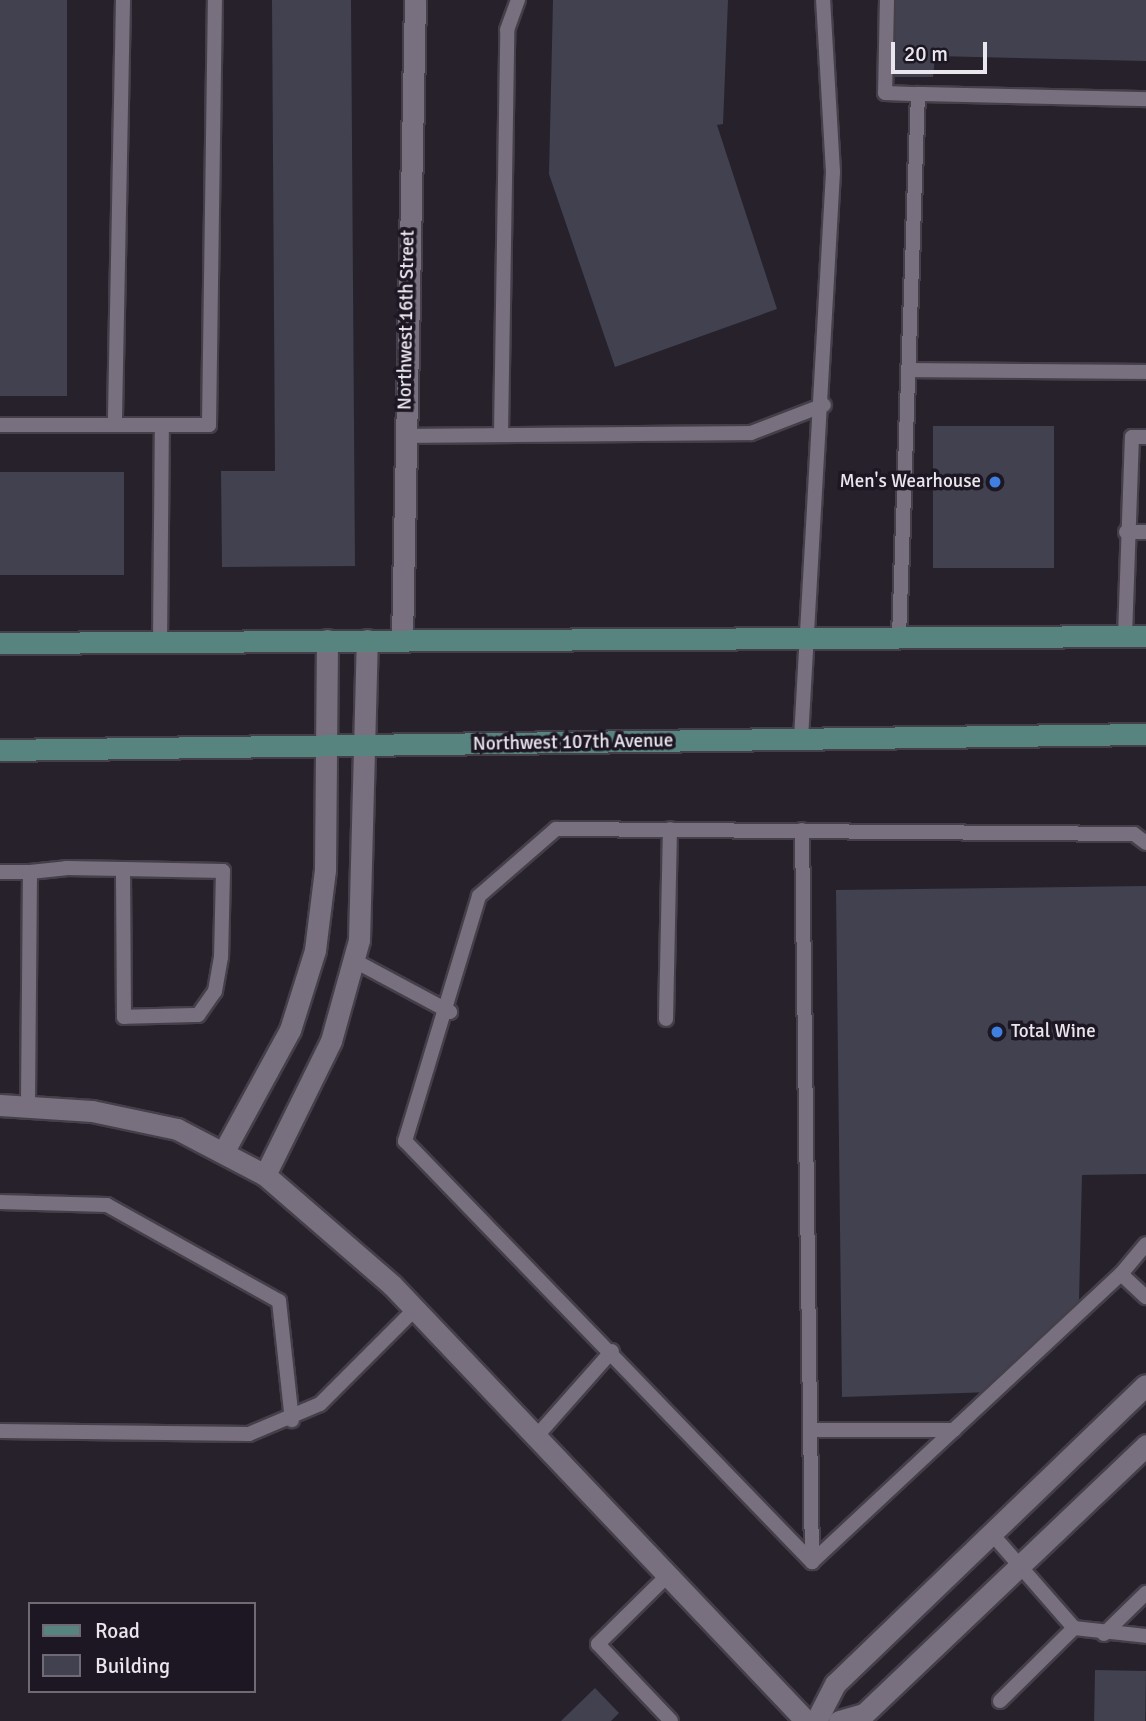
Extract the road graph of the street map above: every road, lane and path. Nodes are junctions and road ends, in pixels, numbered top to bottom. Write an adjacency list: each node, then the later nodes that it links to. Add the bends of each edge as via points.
1 (123, 0): 14 (lane)
2 (215, 0): 15 (lane, via 209,425)
3 (415, 0): 17 (street, Northwest 16th Street)
4 (504, 0): 7 (lane)
5 (887, 0): 8 (lane, via 884,93)
6 (823, 2): 12 (lane, via 833,172)
7 (516, 6): 16 (lane, via 507,30)
8 (918, 94): 9 (lane); 10 (lane)
9 (1146, 99)
10 (908, 370): 11 (lane); 22 (lane)
11 (1146, 372)
12 (824, 405): 16 (lane, via 751,433); 23 (lane)
13 (0, 425): 14 (lane)
14 (115, 425): 15 (lane)
15 (162, 425): 27 (lane)
16 (501, 434): 17 (lane)
17 (404, 436): 26 (street, Northwest 16th Street)
18 (1146, 437): 19 (lane, via 1132,437)
19 (1126, 532): 20 (lane); 21 (lane)
20 (1146, 532)
21 (1135, 636): 22 (main road)
22 (899, 637): 23 (main road)
23 (807, 638): 26 (main road); 30 (lane)
24 (327, 640): 25 (main road); 27 (main road); 32 (street)
25 (367, 640): 26 (main road); 31 (street)
26 (402, 641)
27 (160, 642): 28 (main road)
28 (0, 643)
29 (1146, 734): 30 (main road, Northwest 107th Avenue)
30 (802, 739): 31 (main road, Northwest 107th Avenue)
31 (365, 745): 32 (main road, Northwest 107th Avenue); 40 (street, via 364,900)
32 (326, 746): 33 (main road, Northwest 107th Avenue); 45 (street, via 324,886 313,960 290,1030)
33 (0, 750)
34 (670, 829): 35 (lane); 41 (lane, via 556,829 480,896); 42 (lane)
35 (802, 830): 36 (lane, via 1133,834); 55 (lane)
36 (1146, 843)
37 (123, 869): 37 (lane, via 223,871 219,968 215,991 198,1015 124,1017); 39 (lane)
38 (0, 872): 39 (lane)
39 (30, 872): 44 (lane)
40 (355, 961): 41 (lane); 46 (street, via 331,1041)
41 (450, 1012): 52 (lane, via 405,1141)
42 (666, 1019)
43 (0, 1105): 44 (street)
44 (28, 1106): 45 (street, via 138,1119)
45 (224, 1151): 46 (street)
46 (265, 1175): 51 (street)
47 (0, 1202): 54 (lane, via 107,1205 279,1301)
48 (1146, 1244): 49 (lane)
49 (1121, 1275): 50 (lane); 56 (lane)
50 (1146, 1297)
51 (415, 1309): 54 (lane, via 320,1404); 58 (street)
52 (612, 1351): 58 (lane); 61 (lane)
53 (1146, 1385): 60 (street)
54 (292, 1420): 57 (lane, via 233,1436)
55 (810, 1430): 56 (lane); 61 (lane)
56 (954, 1430): 61 (lane)
57 (0, 1431)
58 (535, 1438): 63 (street)
59 (1146, 1444): 62 (street)
60 (992, 1534): 62 (lane); 71 (street, via 835,1684)
61 (812, 1562)
62 (1018, 1565): 65 (lane); 72 (street, via 864,1714)
63 (667, 1576): 69 (lane, via 598,1644); 70 (street)
64 (1146, 1593): 66 (lane)
65 (1074, 1628): 66 (lane); 68 (lane)
66 (1104, 1634): 67 (lane)
67 (1146, 1636)
68 (1000, 1701)
69 (671, 1721)
70 (806, 1721)
71 (816, 1721)
72 (839, 1721)

